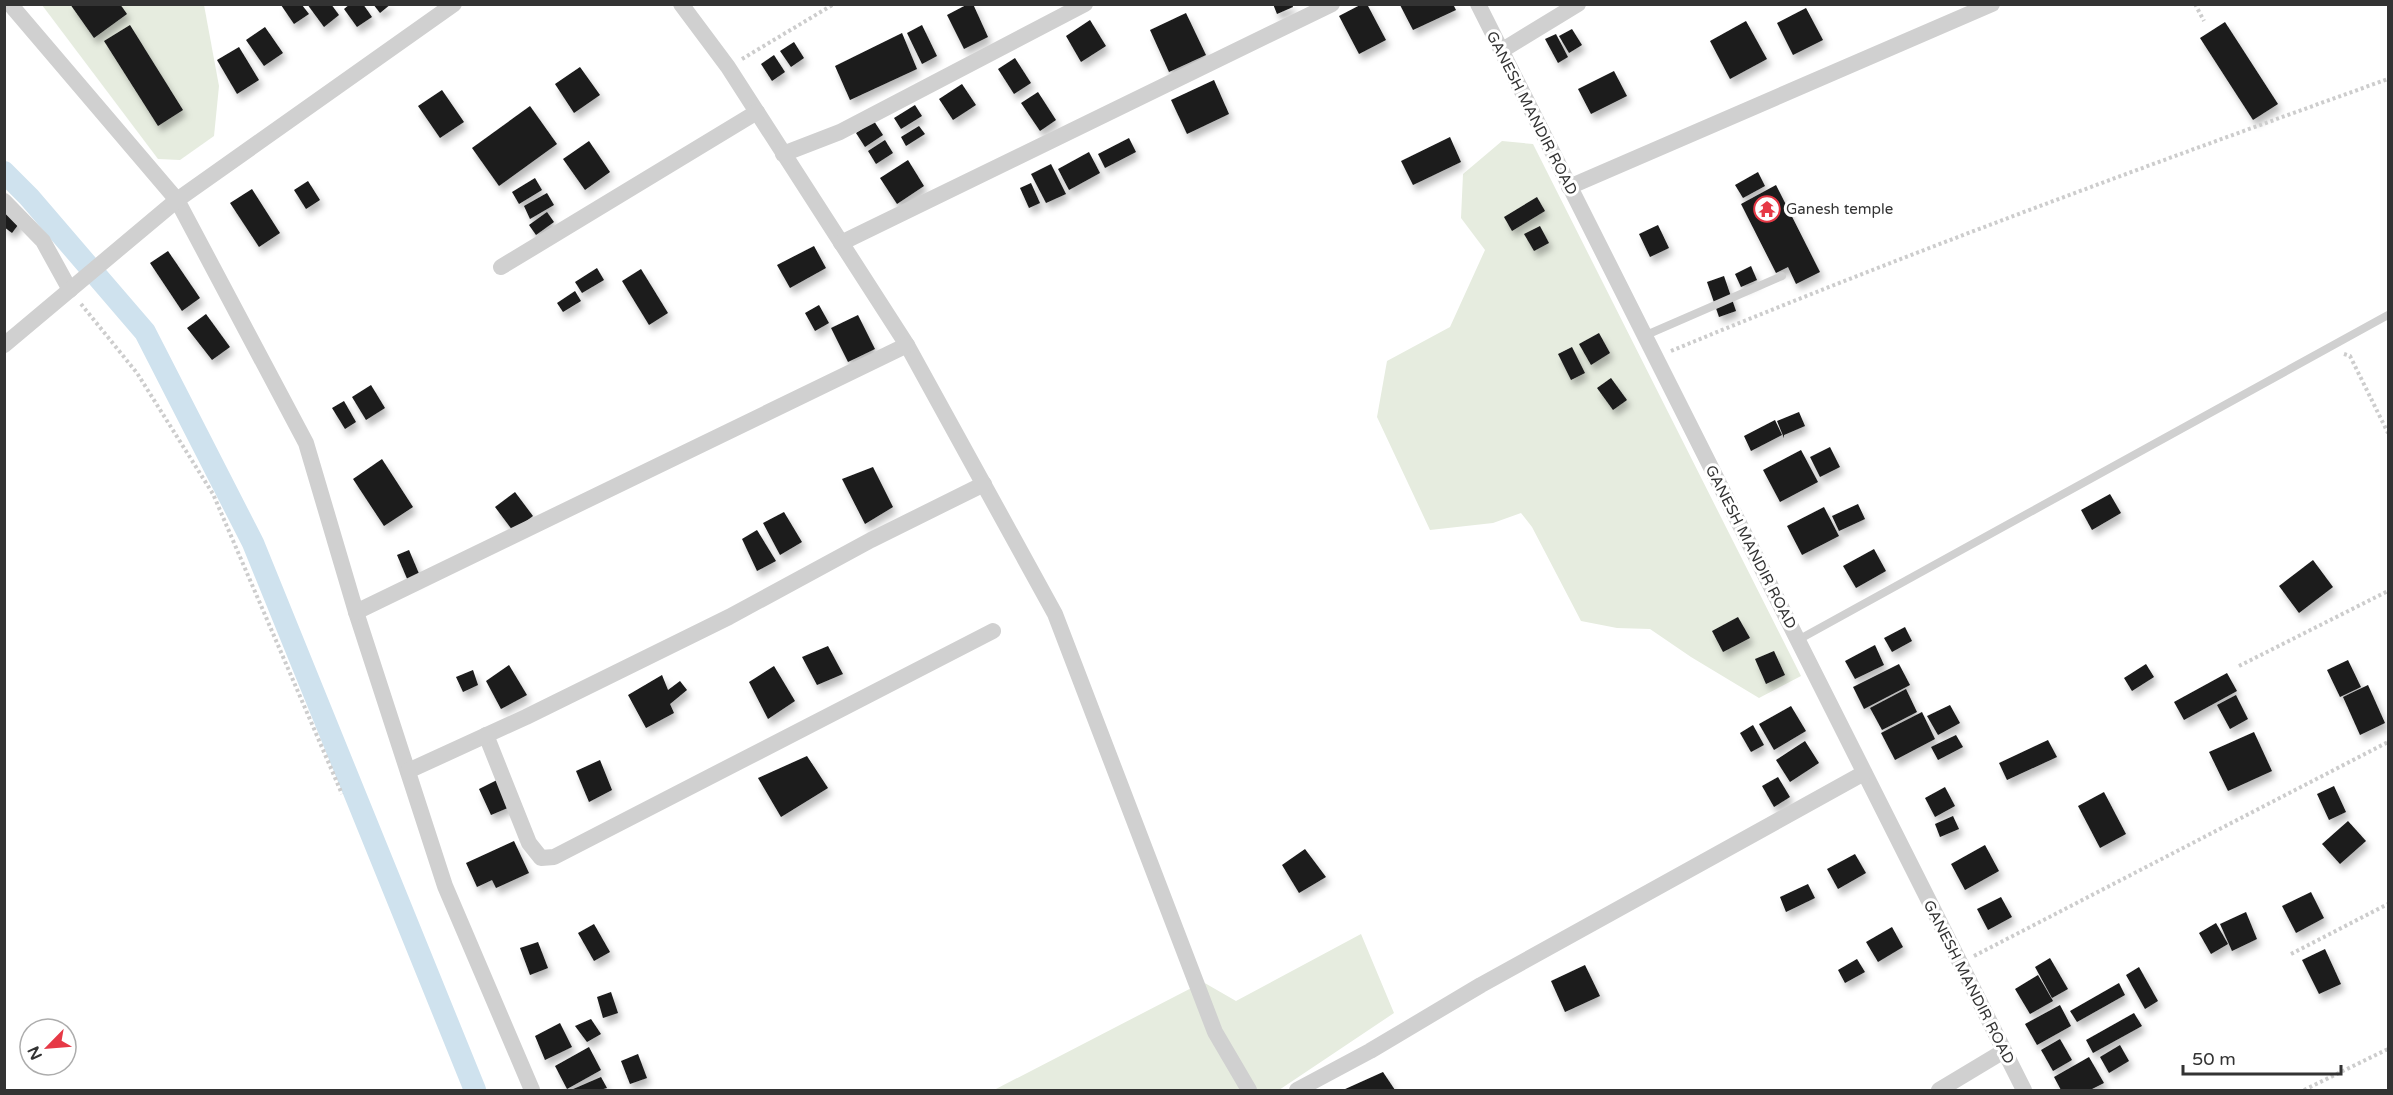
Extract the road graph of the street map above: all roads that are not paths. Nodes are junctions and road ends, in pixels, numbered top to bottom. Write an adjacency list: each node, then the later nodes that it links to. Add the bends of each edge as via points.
1 (10, 4): 13 (street)
2 (454, 4): 13 (street)
3 (681, 4): 10 (street)
4 (1085, 4): 11 (street, via 840,132)
5 (1332, 4): 15 (street)
6 (1478, 4): 9 (street, GANESH MANDIR ROAD)
7 (1578, 4): 9 (street)
8 (1992, 4): 12 (street)
9 (1501, 51): 12 (street, GANESH MANDIR ROAD)
10 (757, 112): 11 (street); 16 (street)
11 (783, 154): 15 (street)
12 (1569, 187): 20 (street, GANESH MANDIR ROAD)
13 (177, 200): 18 (street); 24 (street, via 306,443)
14 (4, 201): 18 (street, via 44,241)
15 (841, 243): 22 (street)
16 (501, 267)
17 (1782, 276): 20 (lane)
18 (75, 285): 21 (street)
19 (2388, 315): 26 (lane)
20 (1644, 336): 26 (street, GANESH MANDIR ROAD)
21 (4, 345)
22 (907, 345): 23 (street); 24 (street)
23 (984, 484): 27 (street, via 729,617); 32 (street, via 1055,614 1215,1032)
24 (356, 612): 28 (street)
25 (993, 631): 27 (street, via 554,858 541,858 529,843)
26 (1798, 640): 29 (street, GANESH MANDIR ROAD)
27 (486, 735): 28 (street)
28 (408, 771): 31 (street, via 445,886)
29 (1864, 773): 30 (street, GANESH MANDIR ROAD); 33 (street)
30 (2004, 1051): 34 (street); 35 (street, GANESH MANDIR ROAD)
31 (532, 1090)
32 (1249, 1090)
33 (1297, 1090)
34 (1939, 1090)
35 (2024, 1090)

